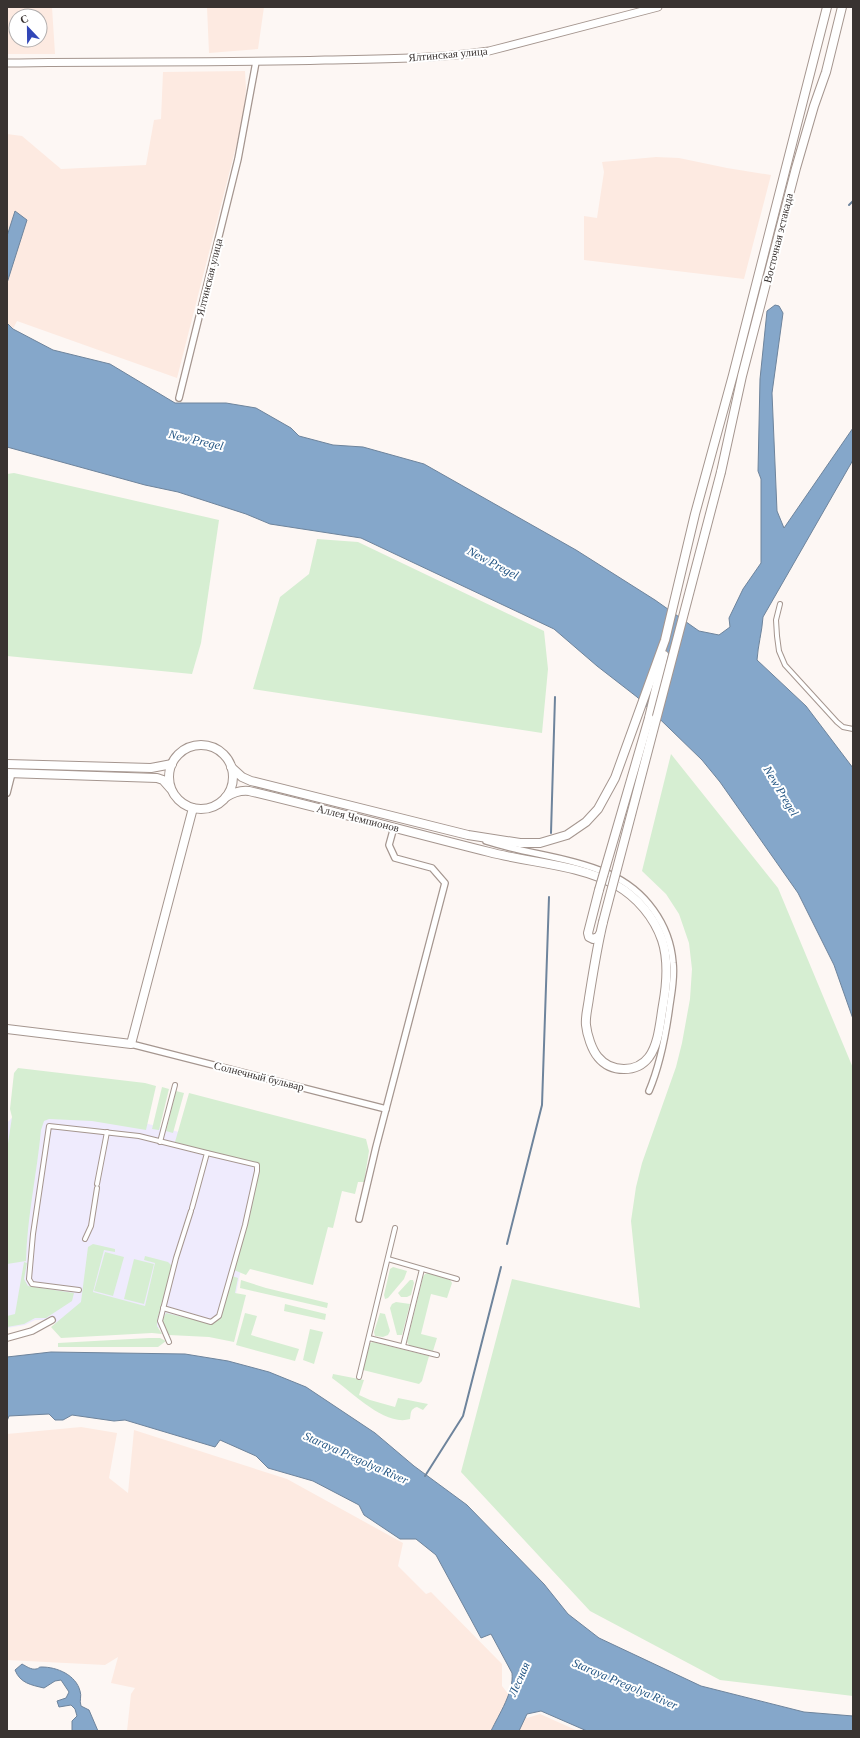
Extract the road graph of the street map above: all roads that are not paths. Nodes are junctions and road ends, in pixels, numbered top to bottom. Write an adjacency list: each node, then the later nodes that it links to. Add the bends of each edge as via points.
1 (658, 7): 4 (street, Ялтинская улица, via 472,54)
2 (827, 7): 8 (main road, Восточная эстакада)
3 (842, 7): 20 (main road, Восточная эстакада, bridge, via 826,72 794,175 742,376 721,472)
4 (256, 62): 5 (street, Ялтинская улица); 6 (street, Ялтинская улица, via 238,159)
5 (7, 63)
6 (179, 398)
7 (780, 604): 9 (street, via 776,636 785,665 837,722 843,727)
8 (665, 640): 19 (main road, Аллея Чемпионов, via 606,796 592,816 567,835 529,844); 20 (main road, bridge, via 663,661 649,718 588,933 593,939)
9 (853, 729)
10 (7, 764): 11 (main road, via 151,768)
11 (172, 764): 12 (main road, Аллея Чемпионов, via 185,750 203,746 220,752); 14 (main road, via 169,776)
12 (231, 767): 16 (main road, via 232,786); 19 (main road, Аллея Чемпионов, via 242,777 252,781)
13 (10, 773): 14 (main road, via 157,778); 15 (street)
14 (171, 788): 17 (main road, via 182,803)
15 (7, 793)
16 (226, 797): 17 (main road, Аллея Чемпионов, via 211,808); 18 (main road, Аллея Чемпионов, via 242,790 249,791)
17 (193, 808): 22 (main road)
18 (394, 827): 20 (main road, Аллея Чемпионов, via 599,877 640,903 659,932 665,953 666,974 657,1037 652,1051 645,1061 630,1068 613,1068 601,1060 594,1049 586,1025); 25 (street, via 389,846 395,858 432,868 445,883)
19 (468, 835): 24 (street, via 501,846 602,871 631,886 651,906 667,934 674,969 664,1045)
20 (600, 934)
21 (7, 1029): 22 (main road, Солнечный бульвар)
22 (131, 1044): 25 (street, Солнечный бульвар)
23 (175, 1085): 27 (street)
24 (649, 1091)
25 (386, 1109): 29 (street)
26 (107, 1132): 27 (street, via 139,1136); 31 (street, via 91,1226); 35 (street, via 49,1126 29,1279 32,1284)
27 (160, 1142): 28 (street)
28 (207, 1154): 36 (street); 36 (street, via 257,1165 258,1171 219,1316 211,1322)
29 (360, 1219)
30 (395, 1228): 32 (street)
31 (85, 1239)
32 (388, 1259): 33 (street); 39 (street)
33 (422, 1269): 34 (street); 41 (street)
34 (457, 1279)
35 (80, 1290)
36 (163, 1308): 40 (street, via 160,1321)
37 (52, 1320): 38 (street, via 32,1332)
38 (7, 1338)
39 (369, 1338): 41 (street); 43 (street)
40 (169, 1342)
41 (403, 1346): 42 (street)
42 (437, 1355)
43 (359, 1377)

